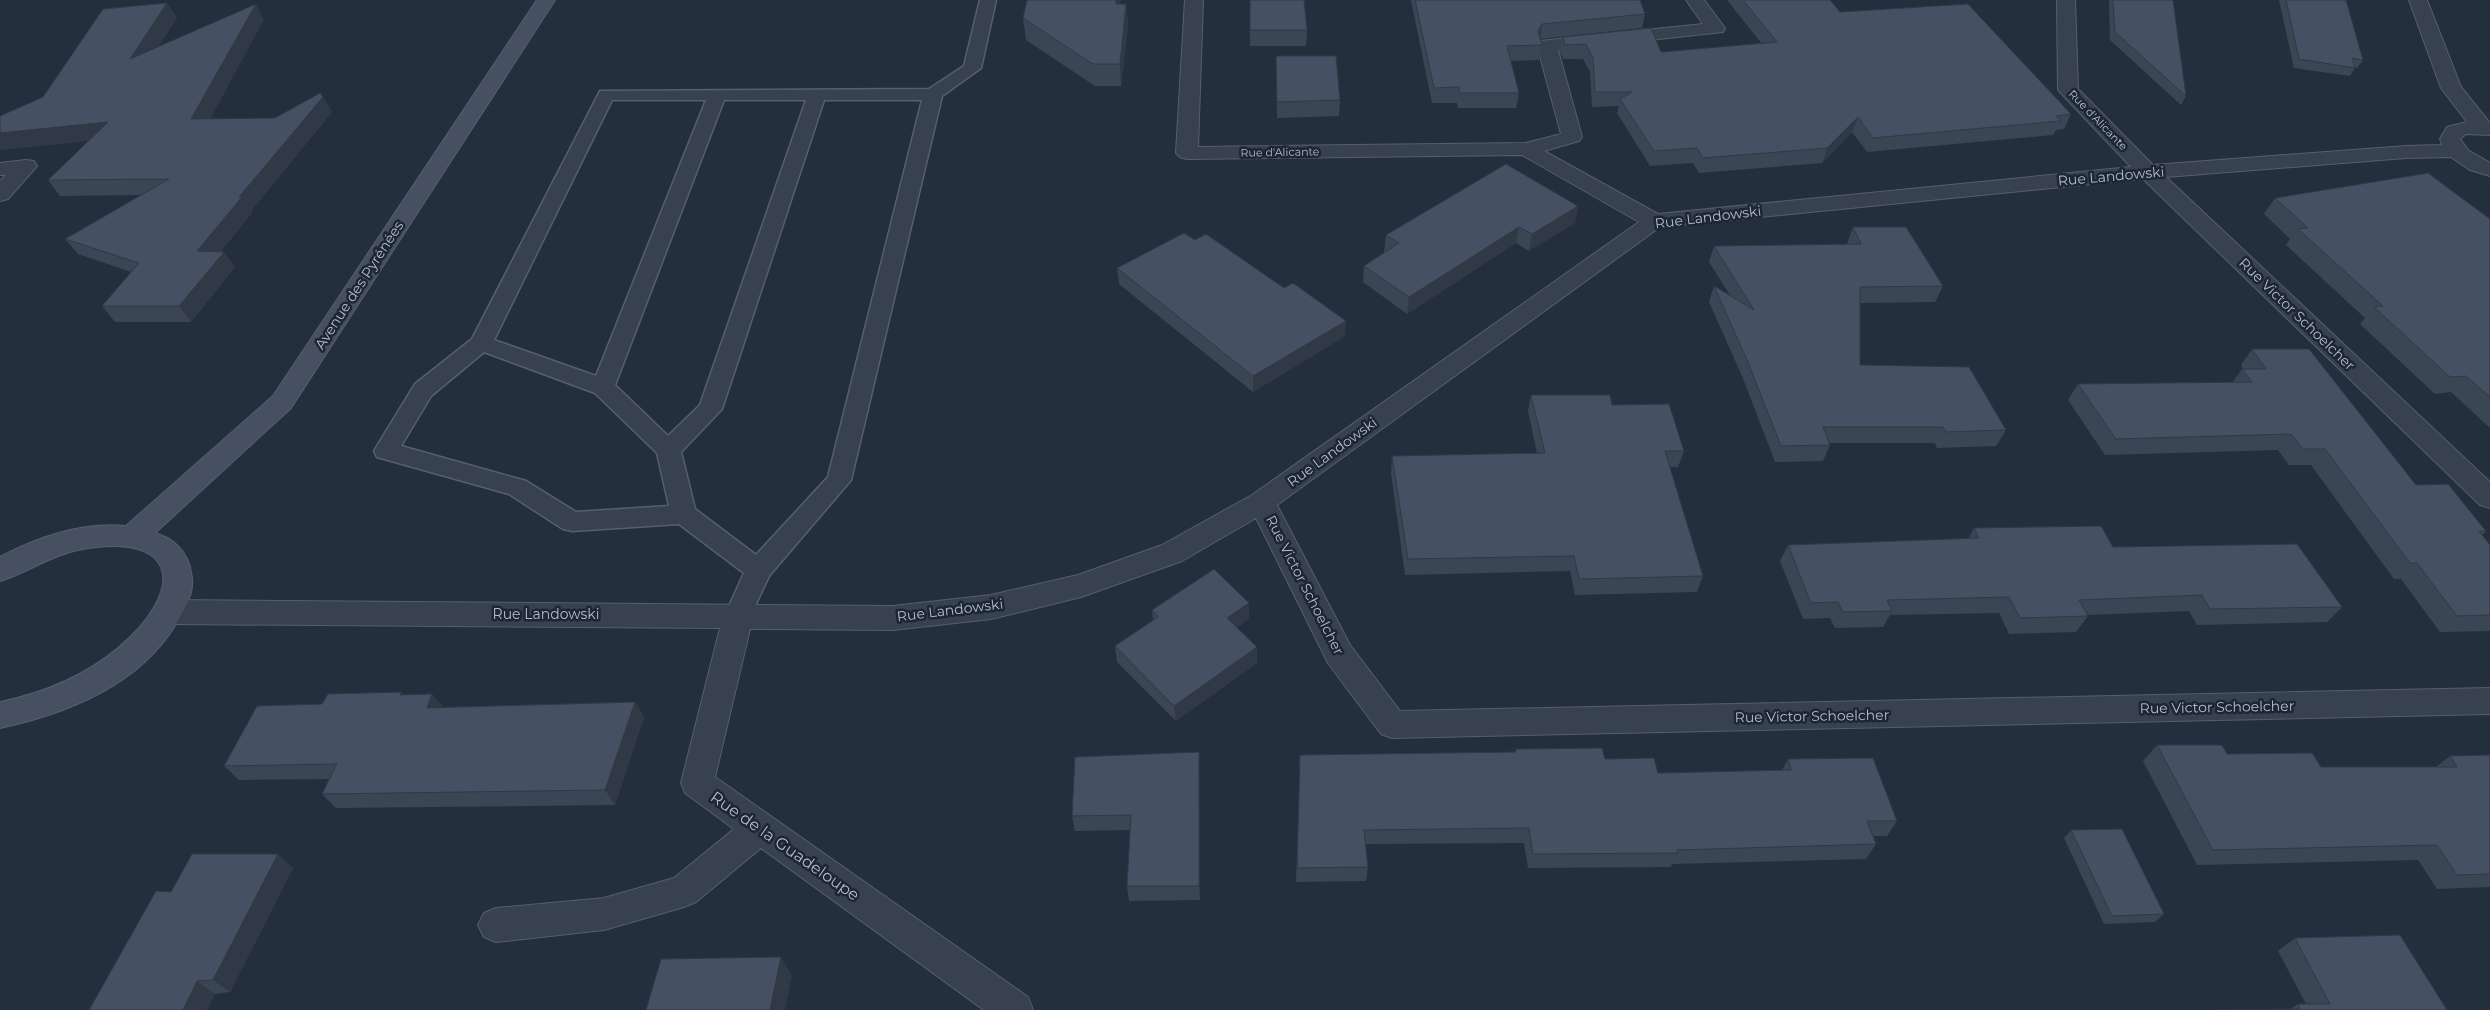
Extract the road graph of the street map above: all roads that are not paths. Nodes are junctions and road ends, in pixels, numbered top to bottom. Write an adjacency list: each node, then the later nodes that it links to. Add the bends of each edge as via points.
1 (546, 0): 24 (main road, Avenue des Pyrénées, via 282,402)
2 (988, 0): 8 (lane, via 972,68)
3 (1194, 0): 11 (street, Rue d'Alicante, via 1187,152)
4 (1695, 0): 11 (street, via 1716,28 1547,45 1572,137)
5 (2066, 0): 15 (street, Rue d'Alicante, via 2068,90)
6 (2418, 0): 10 (street, via 2451,88)
7 (817, 94): 8 (lane); 9 (lane); 20 (lane, via 710,408)
8 (933, 94): 26 (lane, via 839,480)
9 (716, 95): 18 (lane, via 606,95); 19 (lane)
10 (2486, 128): 12 (street, via 2454,132 2450,139)
11 (1526, 149): 17 (street)
12 (2456, 151): 14 (street); 15 (street, Rue Landowski)
13 (0, 169): 16 (street, via 26,166)
14 (2490, 170)
15 (2148, 172): 17 (street, Rue Landowski); 21 (street, Rue Victor Schoelcher)
16 (0, 194)
17 (1654, 221): 22 (street, Rue Landowski)
18 (481, 343): 19 (lane); 23 (lane, via 423,390 386,451 517,487 572,522)
19 (603, 387): 20 (lane)
20 (668, 450): 23 (lane)
21 (2490, 498)
22 (1262, 502): 28 (street, Rue Landowski, via 1172,553 1081,586 991,607 893,618); 29 (street, Rue Victor Schoelcher, via 1339,654 1392,725)
23 (684, 514): 26 (lane)
24 (133, 536): 25 (main road, via 100,535 62,542); 27 (main road, via 159,545 175,561 179,584)
25 (0, 570)
26 (758, 570): 28 (lane)
27 (170, 612): 28 (street, Rue Landowski); 30 (main road, via 144,645 102,677 53,702)
28 (738, 615): 31 (street, Rue de la Guadeloupe, via 697,783)
29 (2490, 701)
30 (0, 715)
31 (760, 828): 32 (street, via 684,891 604,914); 33 (street, Rue de la Guadeloupe)
32 (496, 925)
33 (1015, 1010)

